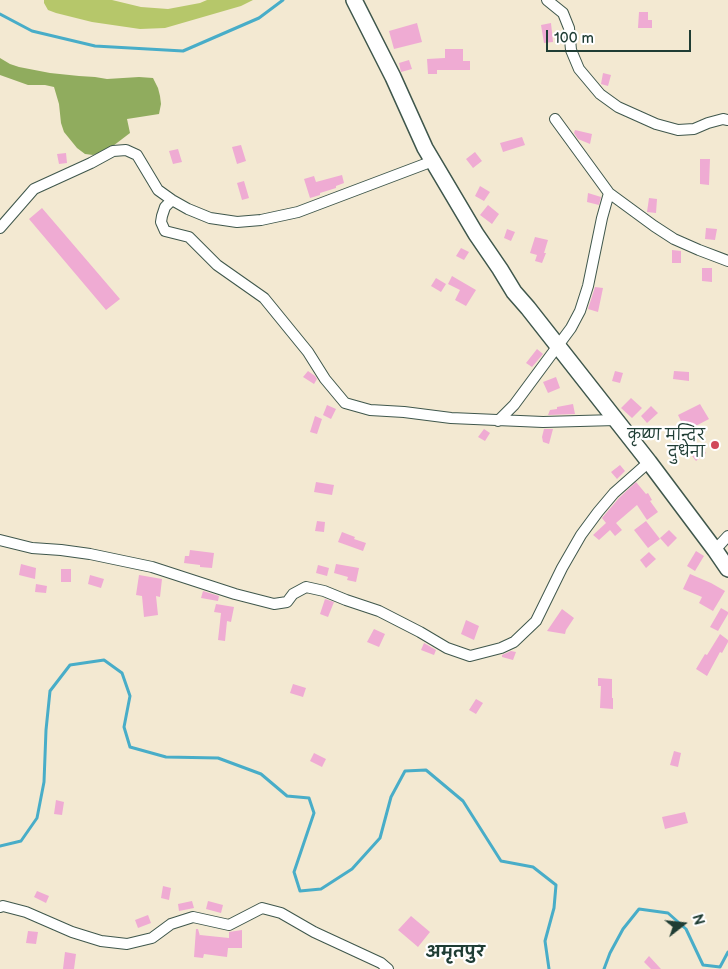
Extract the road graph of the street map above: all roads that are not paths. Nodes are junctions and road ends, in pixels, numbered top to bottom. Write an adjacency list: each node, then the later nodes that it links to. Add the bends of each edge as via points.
1 (548, 0): 4 (street, via 563,13 569,28 571,50 580,69 600,94 618,107 678,130)
2 (354, 1): 5 (main road)
3 (555, 119): 6 (street)
4 (728, 120)
5 (433, 161): 7 (street, via 298,212 260,220 237,222 210,218); 10 (main road, via 514,292)
6 (610, 193): 9 (street, via 674,239); 10 (street, via 580,311)
7 (172, 200): 8 (street, via 158,190 137,155 126,150 113,151 34,189); 12 (street, via 162,216 165,231 188,237 217,265 264,298 345,402 370,410)
8 (0, 228)
9 (728, 261)
10 (557, 345): 11 (main road); 12 (street, via 514,405)
11 (616, 420): 12 (street); 13 (main road)
12 (498, 421)
13 (649, 462): 15 (street, via 614,492 580,535 536,621 514,642 470,656 447,648 379,611 324,591 306,587 293,594 287,602 274,604 152,567); 16 (main road)
14 (728, 536): 16 (street)
15 (0, 540)
16 (715, 550): 17 (main road)
17 (728, 569)
18 (0, 907): 19 (street, via 26,912 101,941 127,944 152,938 171,924 193,917 229,925 262,908 281,913)
19 (388, 969)

